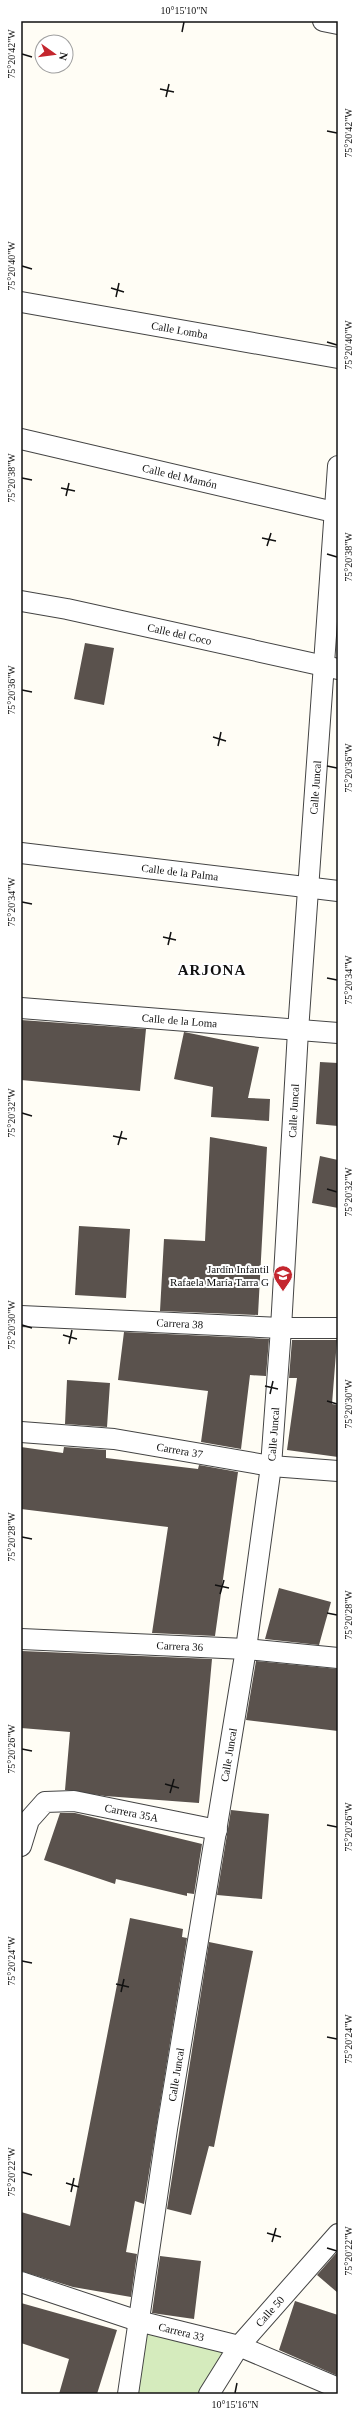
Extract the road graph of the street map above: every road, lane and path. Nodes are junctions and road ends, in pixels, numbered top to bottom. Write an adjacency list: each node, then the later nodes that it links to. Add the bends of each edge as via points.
1 (323, 21): 2 (street)
2 (338, 24)
3 (21, 302): 4 (street, Calle Lomba)
4 (338, 358)
5 (21, 439): 7 (street, Calle del Mamón)
6 (338, 466): 7 (street, Calle Juncal)
7 (336, 512): 9 (street, Calle Juncal)
8 (21, 601): 9 (street, Calle del Coco)
9 (331, 667): 11 (street, Calle Juncal)
10 (21, 853): 11 (street, Calle de la Palma)
11 (309, 888): 12 (street, Calle de la Palma); 14 (street, Calle Juncal)
12 (338, 891)
13 (21, 1008): 14 (street, Calle de la Loma)
14 (298, 1031): 15 (street, Calle de la Loma); 17 (street, Calle Juncal)
15 (338, 1033)
16 (21, 1316): 17 (street, Carrera 38)
17 (281, 1328): 18 (street, Carrera 38); 20 (street, Calle Juncal)
18 (338, 1328)
19 (21, 1432): 20 (street, Carrera 37, via 114,1439)
20 (271, 1466): 21 (street, Carrera 37); 23 (street, Calle Juncal)
21 (338, 1471)
22 (21, 1639): 23 (street, Carrera 36)
23 (246, 1649): 24 (street, Carrera 36); 25 (street, Calle Juncal)
24 (338, 1658)
25 (217, 1830): 26 (street, Carrera 35A, via 74,1801 45,1802 29,1820); 29 (street, Calle Juncal)
26 (21, 1846)
27 (338, 2234): 30 (street, Calle 50)
28 (21, 2282): 29 (street, Carrera 33)
29 (138, 2321): 30 (street, Carrera 33); 32 (street, Calle Juncal)
30 (239, 2346): 31 (street, Carrera 33); 33 (street, Calle 50)
31 (338, 2388)
32 (128, 2394)
33 (209, 2394)

